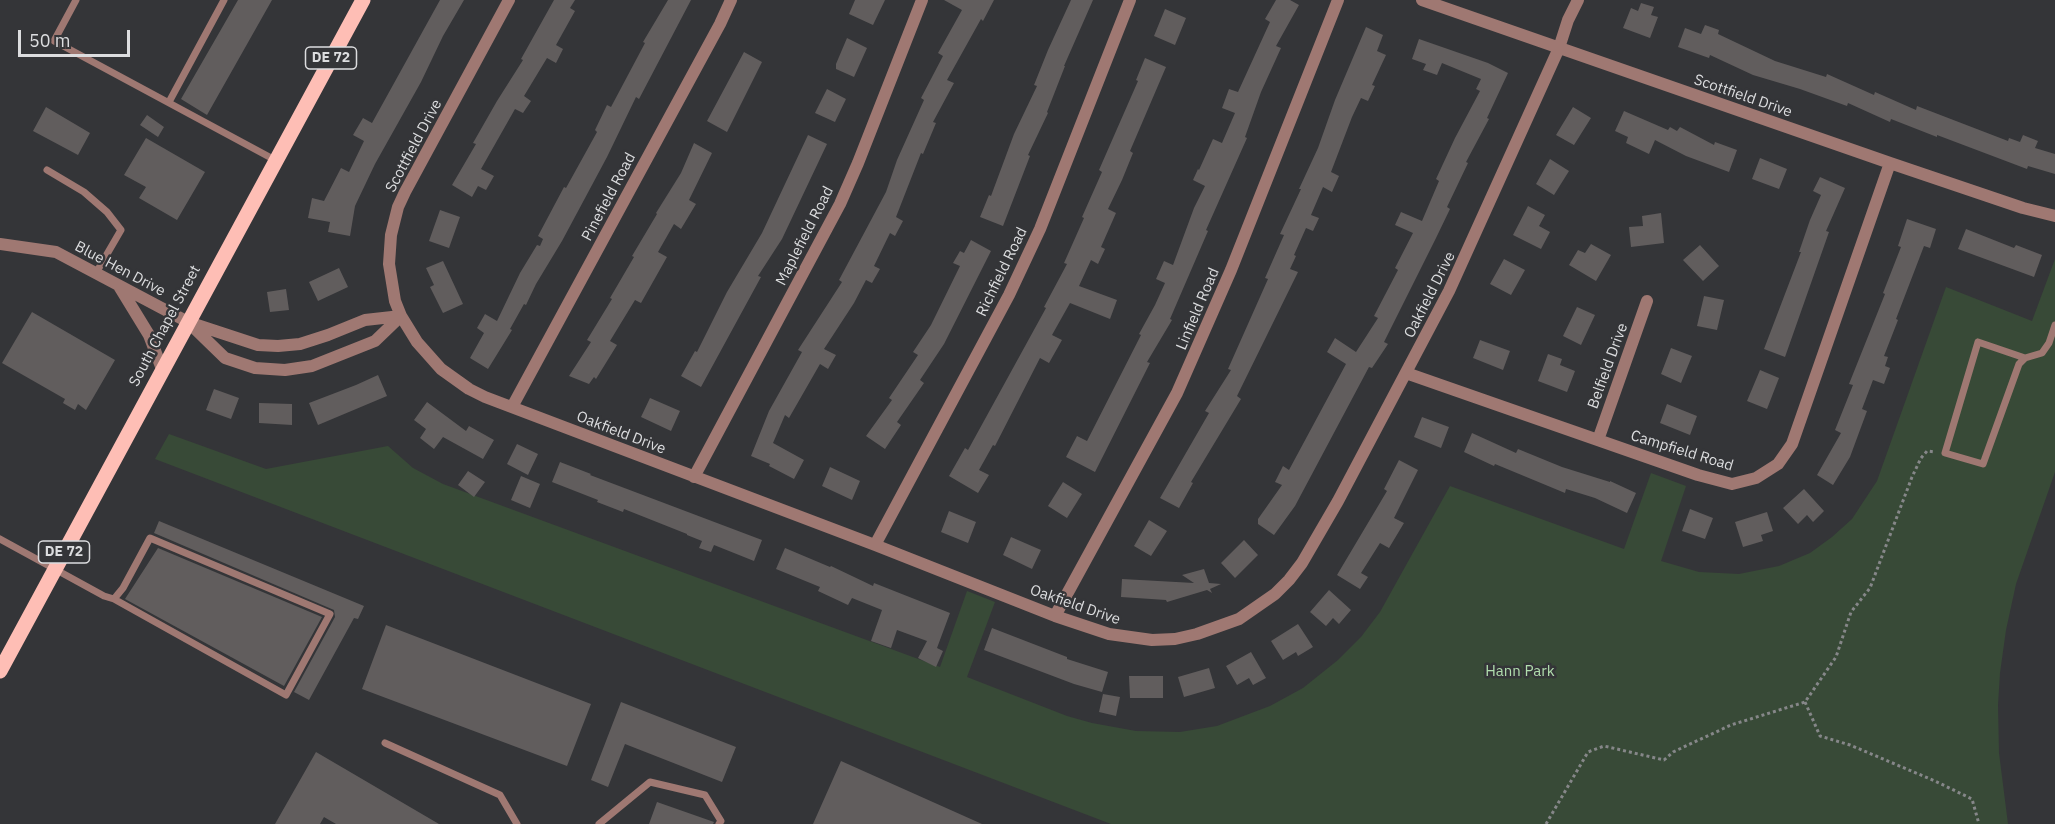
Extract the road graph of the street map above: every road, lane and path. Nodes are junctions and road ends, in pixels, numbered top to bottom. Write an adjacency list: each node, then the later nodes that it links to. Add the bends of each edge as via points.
1 (76, 0): 12 (lane, via 54,41)
2 (224, 0): 12 (lane)
3 (363, 0): 13 (main road, South Chapel Street / DE 72)
4 (509, 0): 21 (street, Scottfield Drive, via 398,207 389,264)
5 (731, 0): 27 (street, Pinefield Road)
6 (922, 0): 30 (street, Maplefield Road, via 840,204)
7 (1130, 0): 32 (street, Richfield Road, via 1048,209 1009,295)
8 (1338, 0): 35 (street, Linfield Road, via 1199,346 1155,436)
9 (1422, 0): 11 (street, Scottfield Drive)
10 (1578, 0): 11 (street, Oakfield Drive)
11 (1559, 48): 14 (street, Scottfield Drive); 26 (street, Oakfield Drive, via 1471,246)
12 (169, 102): 13 (lane)
13 (275, 160): 22 (main road, South Chapel Street / DE 72)
14 (1890, 163): 16 (street, Scottfield Drive); 28 (street, Campfield Road, via 1798,430 1778,464 1756,478 1732,484)
15 (47, 170): 18 (lane, via 84,192 108,212 121,230)
16 (2055, 216)
17 (0, 244): 18 (street, Blue Hen Drive, via 56,252)
18 (96, 273): 19 (street, Blue Hen Drive)
19 (118, 285): 22 (street, Blue Hen Drive); 25 (street, via 149,335)
20 (1647, 301): 28 (street, Belfield Drive)
21 (401, 316): 22 (street, via 365,320 313,341 278,346 258,345); 22 (street, via 375,341 312,366 285,370 255,368 225,358); 27 (street, Oakfield Drive, via 428,356 454,380)
22 (188, 322): 25 (main road, South Chapel Street / DE 72)
23 (2055, 325): 24 (lane, via 2042,353)
24 (2025, 358): 29 (lane, via 2019,364 1983,464); 29 (lane, via 1978,342)
25 (162, 369): 33 (main road, South Chapel Street / DE 72)
26 (1406, 373): 28 (street, Campfield Road); 35 (street, Oakfield Drive, via 1314,544 1289,580 1258,607 1239,619 1175,639 1109,634)
27 (512, 407): 30 (street, Oakfield Drive)
28 (1598, 440)
29 (1945, 453): 37 (path, via 1927,451 1921,458 1870,588 1851,612 1836,657)
30 (694, 477): 32 (street, Oakfield Drive)
31 (0, 539): 33 (lane)
32 (875, 545): 35 (street, Oakfield Drive)
33 (54, 569): 34 (lane); 36 (main road, South Chapel Street / DE 72)
34 (114, 598): 34 (lane, via 150,538 330,614 286,695)
35 (1055, 616)
36 (0, 671)
37 (1806, 702): 42 (path, via 1731,725 1672,752 1664,760 1604,746 1588,752); 43 (path, via 1820,736 1850,745 1972,799)
38 (385, 743): 39 (lane, via 500,795)
39 (517, 824)
40 (599, 824): 41 (lane, via 650,782 705,795 721,821)
41 (719, 824)
42 (1546, 824)
43 (1979, 824)

